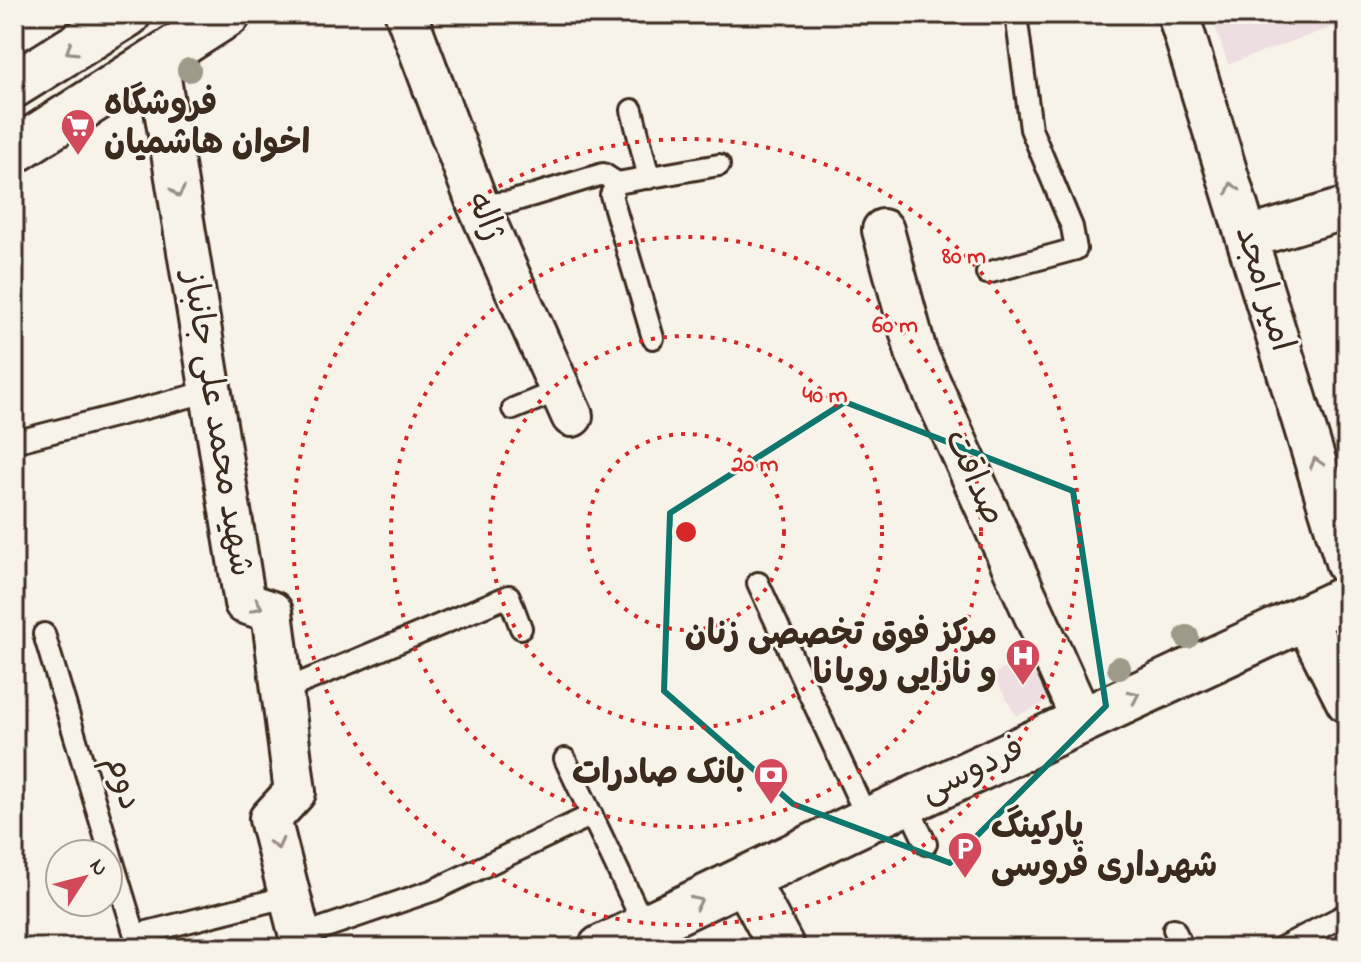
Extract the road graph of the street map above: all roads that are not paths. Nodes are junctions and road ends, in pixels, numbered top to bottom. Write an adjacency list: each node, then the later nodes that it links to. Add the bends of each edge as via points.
1 (128, 14): 7 (main road, one-way to 7)
2 (228, 14): 6 (main road)
3 (1017, 14): 17 (lane, via 1031,129 1076,249)
4 (1178, 14): 16 (street, امیر امجد, one-way to 4)
5 (409, 15): 13 (street, ژاله)
6 (157, 60): 9 (main road); 19 (street, شهید محمد علی جانباز, one-way to 19)
7 (14, 85)
8 (632, 110): 11 (lane)
9 (14, 151)
10 (719, 165): 11 (lane)
11 (649, 178): 12 (lane)
12 (617, 183): 13 (lane, via 603,174 510,202); 18 (lane, via 611,195)
13 (478, 205): 20 (street, ژاله)
14 (1347, 208): 16 (street)
15 (883, 230): 31 (street, صداقت, via 916,352)
16 (1247, 238): 23 (street, امیر امجد, one-way to 16)
17 (987, 273)
18 (653, 338)
19 (211, 391): 22 (lane); 29 (street, شهید محمد علی جانباز, one-way to 29, via 245,603 272,612)
20 (566, 403): 21 (lane)
21 (513, 409)
22 (14, 442)
23 (1347, 565)
24 (758, 583): 33 (lane)
25 (1347, 598): 26 (main road, فردوسی)
26 (1304, 617): 30 (street); 31 (main road, فردوسی, one-way to 26)
27 (521, 628): 29 (lane, via 509,596)
28 (44, 634): 37 (lane, دوم, via 135,935)
29 (282, 691): 37 (street, شهید محمد علی جانباز, one-way to 37, via 295,792 270,819)
30 (1347, 702)
31 (1082, 720): 33 (main road, فردوسی)
32 (565, 759): 34 (lane)
33 (887, 811): 35 (lane); 36 (main road, فردوسی)
34 (592, 815): 39 (lane); 40 (lane, via 434,890)
35 (926, 844)
36 (745, 879): 39 (main road, فردوسی, one-way to 36); 42 (main road)
37 (290, 896): 40 (street, شهید محمد علی جانباز)
38 (1347, 914): 43 (lane)
39 (645, 927): 41 (main road, فردوسی)
40 (301, 942)
41 (601, 948)
42 (782, 948)
43 (1281, 948)

